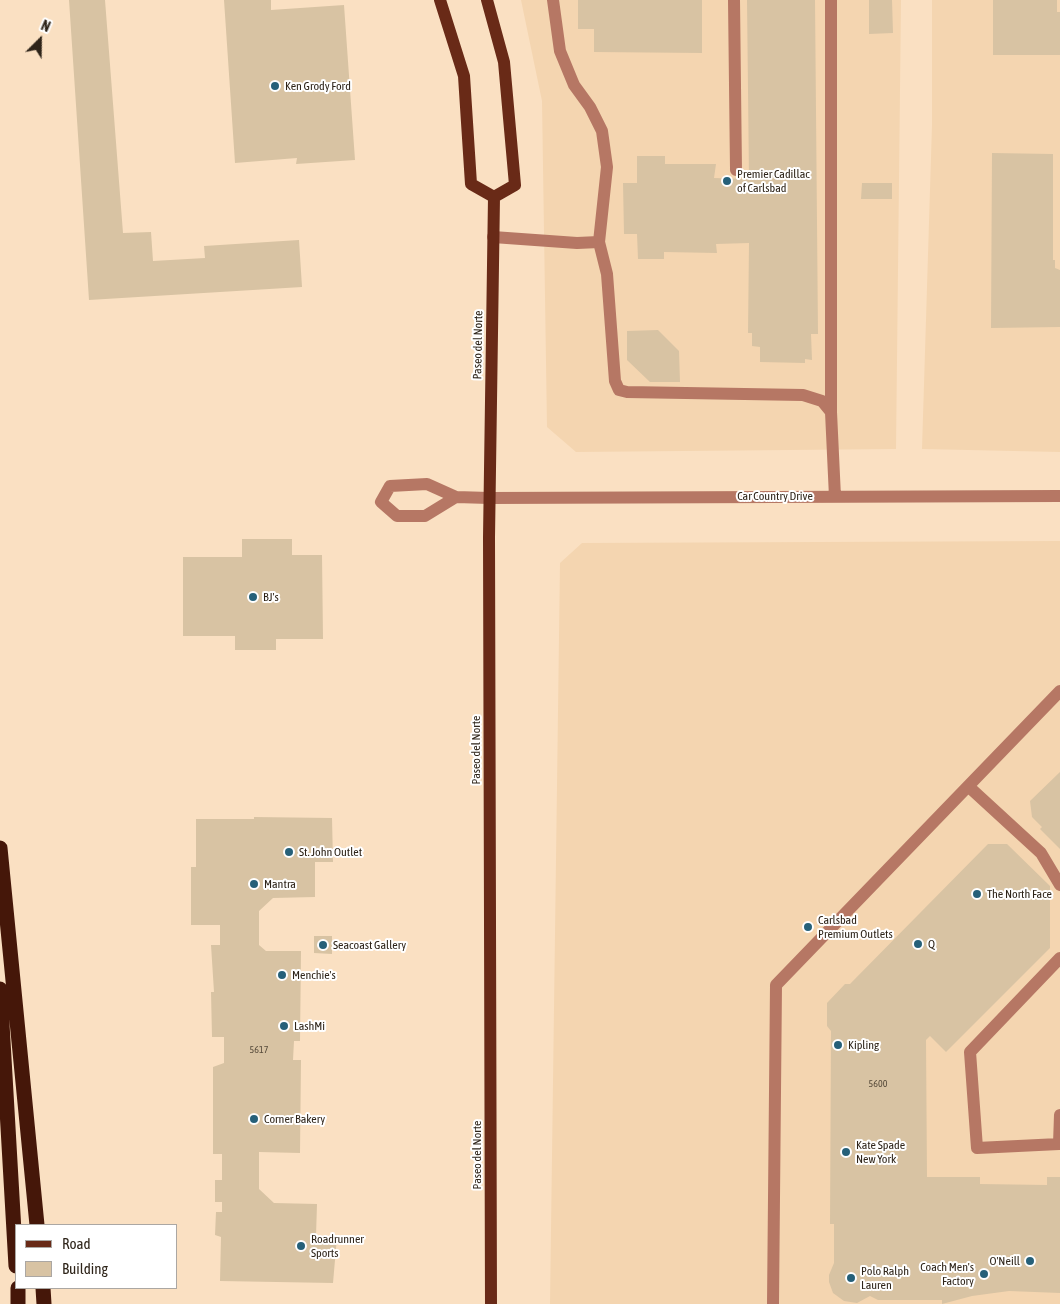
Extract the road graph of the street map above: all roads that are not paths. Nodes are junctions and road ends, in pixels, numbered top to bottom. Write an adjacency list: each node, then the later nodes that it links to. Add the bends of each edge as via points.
1 (440, 0): 7 (main road, via 464,76 471,184)
2 (487, 0): 7 (main road, via 504,62 515,185)
3 (553, 0): 9 (street, via 560,51 574,85 602,132 607,167)
4 (734, 0): 6 (street)
5 (831, 0): 10 (street)
6 (736, 170)
7 (494, 197): 8 (main road, Paseo del Norte)
8 (493, 237): 9 (street); 14 (main road, Paseo del Norte)
9 (599, 242): 10 (street, via 607,274 614,381 619,390 803,395 822,401)
10 (831, 412): 13 (street)
11 (456, 496): 11 (street, Car Country Drive, via 427,484 390,486 381,502 397,516 425,516); 14 (street, Car Country Drive)
12 (1060, 496): 13 (street, Car Country Drive)
13 (835, 497): 14 (street, Car Country Drive)
14 (490, 498): 28 (main road, Paseo del Norte)
15 (1060, 691): 16 (street)
16 (968, 786): 18 (street, via 1041,853); 29 (street, via 776,985)
17 (0, 848): 22 (highway)
18 (1060, 885)
19 (1060, 958): 21 (street, via 970,1052 977,1148 1059,1144)
20 (0, 989): 23 (highway)
21 (1060, 1115)
22 (36, 1224)
23 (15, 1249)
24 (18, 1289): 26 (highway)
25 (42, 1289): 27 (highway)
26 (18, 1304)
27 (44, 1304)
28 (491, 1304)
29 (773, 1304)

